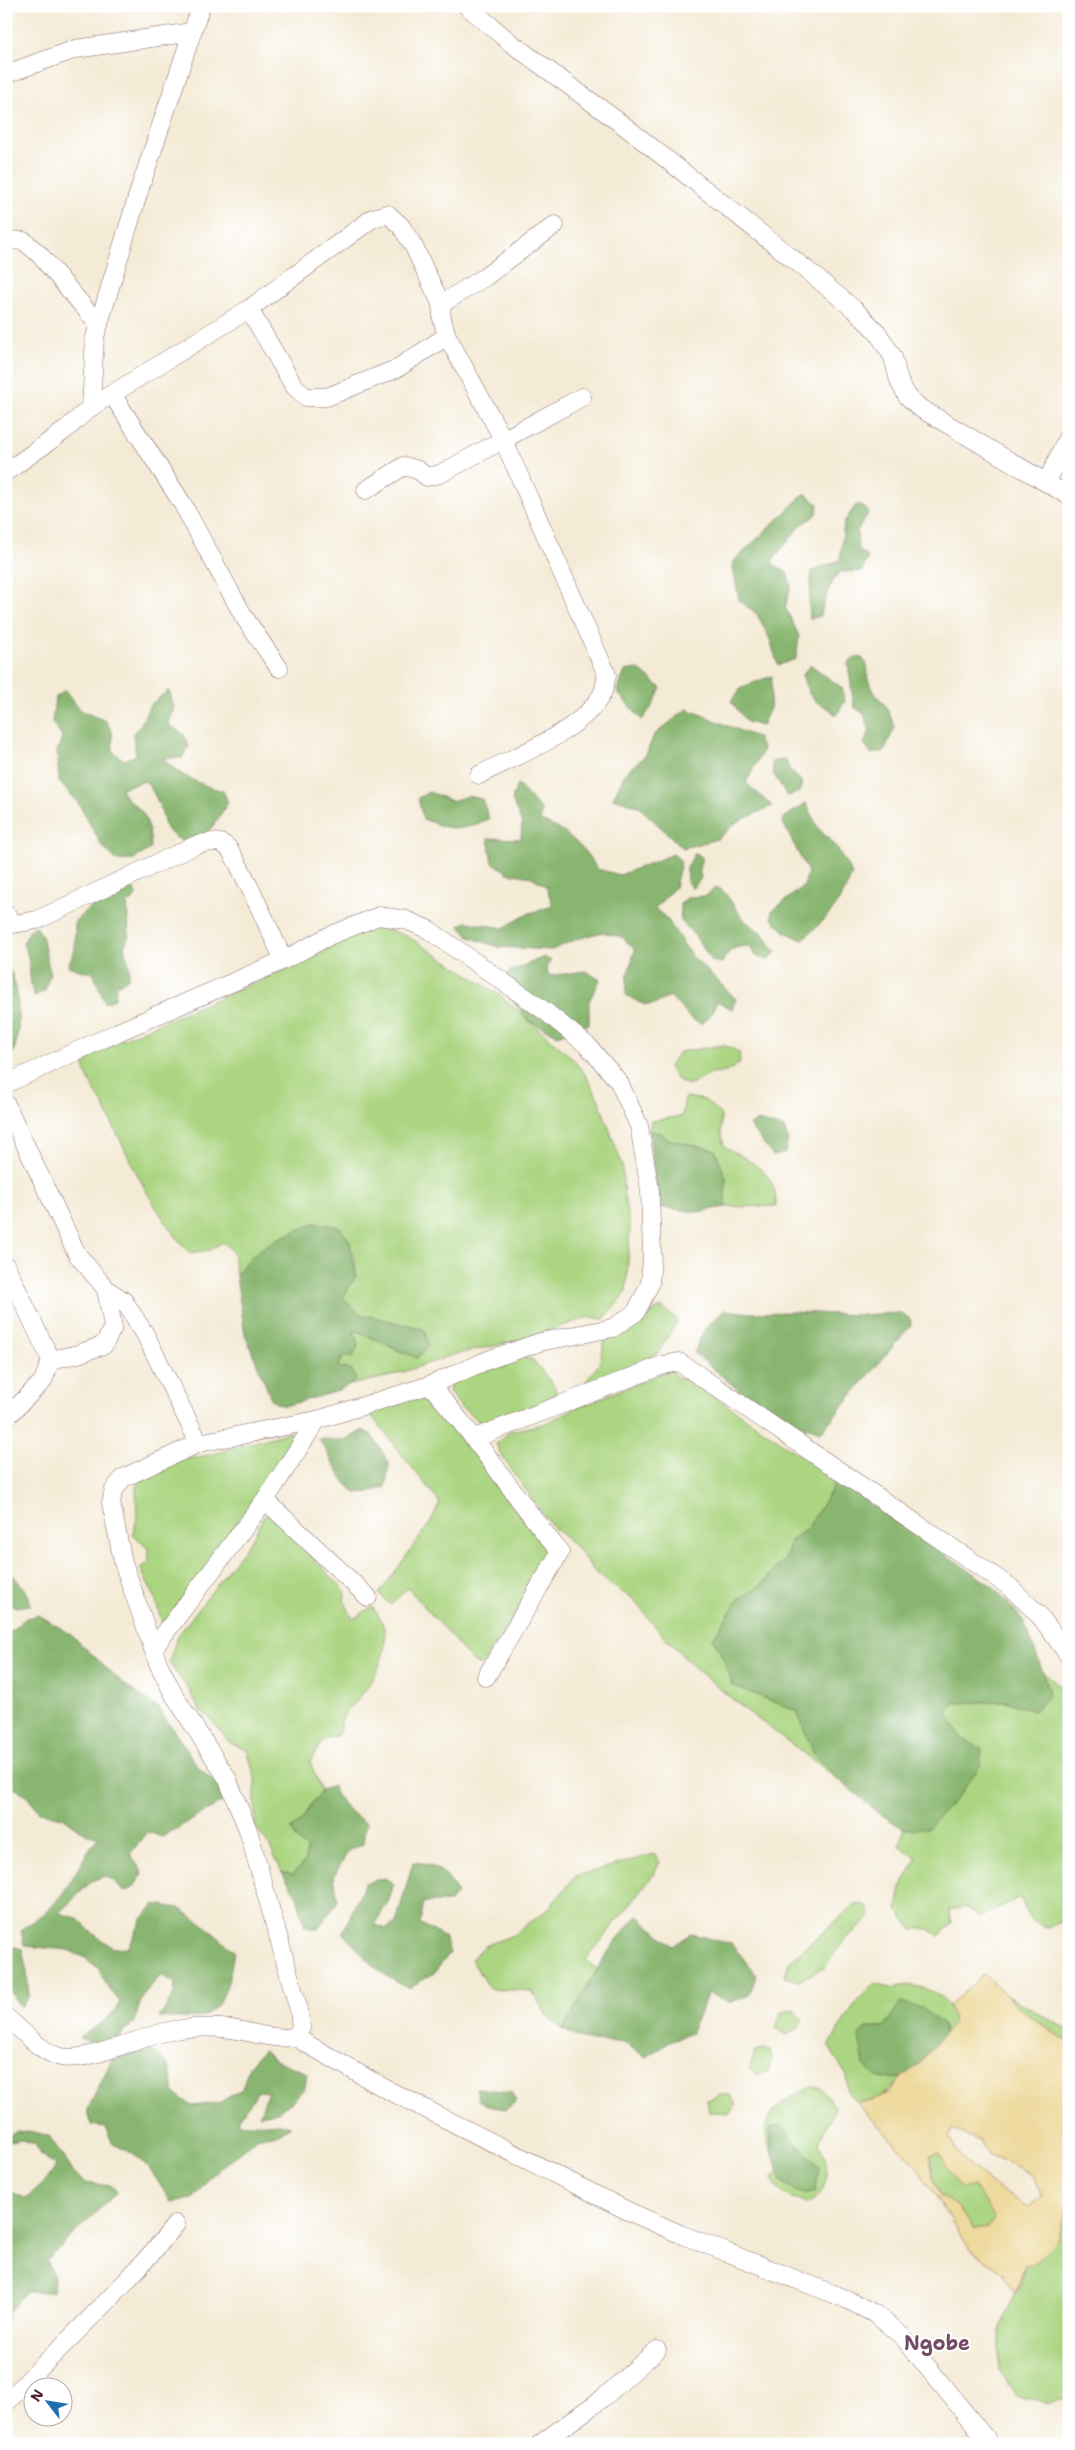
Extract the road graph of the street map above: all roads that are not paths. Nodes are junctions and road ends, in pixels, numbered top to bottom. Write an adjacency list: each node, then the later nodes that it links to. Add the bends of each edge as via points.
1 (201, 6): 3 (street)
2 (467, 6): 17 (street, via 855,310 894,357 899,381 920,408 956,432)
3 (192, 32): 4 (street, via 76,49); 9 (street)
4 (6, 74)
5 (555, 225): 7 (street, via 485,277)
6 (6, 240): 9 (street, via 24,241 39,254)
7 (441, 304): 8 (street, via 414,247 401,226 388,214 373,218); 10 (street)
8 (249, 309): 10 (street, via 294,386 306,397 327,397 396,369); 11 (street)
9 (99, 325): 13 (street, via 95,338)
10 (448, 336): 15 (street)
11 (112, 394): 13 (street); 20 (street, via 182,503 244,617)
12 (582, 397): 15 (street)
13 (91, 407): 16 (street, via 64,431)
14 (1069, 434): 17 (street)
15 (503, 439): 18 (street, via 440,474 427,478 418,470 404,466); 21 (street, via 607,675 603,692 595,704 561,733)
16 (6, 472)
17 (1047, 482): 19 (street)
18 (366, 490)
19 (1069, 496)
20 (278, 668)
21 (479, 775)
22 (6, 914): 23 (street, via 14,924 37,920 196,845 214,841 227,846 238,863)
23 (284, 960): 24 (street); 29 (street, via 329,936 379,916 406,920 429,930 545,1011 588,1046 620,1082 639,1126 650,1190 652,1256 650,1284 636,1312 613,1328 540,1342 488,1360)
24 (6, 1084)
25 (6, 1104): 27 (street, via 76,1254)
26 (6, 1266): 28 (street)
27 (106, 1289): 28 (street, via 113,1327 104,1345); 33 (street, via 124,1301 145,1334)
28 (51, 1360): 30 (street, via 43,1381)
29 (430, 1386): 31 (street); 32 (street)
30 (8, 1416)
31 (317, 1420): 33 (street); 34 (street)
32 (475, 1438): 37 (street, via 662,1365 679,1362 1010,1588 1040,1616); 38 (street, via 560,1552)
33 (199, 1443): 36 (street, via 123,1478 114,1490 111,1503 123,1562)
34 (265, 1500): 35 (street); 36 (street)
35 (368, 1597)
36 (153, 1648): 40 (street, via 174,1696 227,1778 248,1830 299,2010 301,2028)
37 (1069, 1656)
38 (486, 1677)
39 (6, 2017): 40 (street, via 49,2052 61,2057 94,2054 150,2035 193,2027 232,2029 282,2039)
40 (295, 2037): 45 (street, via 440,2118 628,2211 876,2314 903,2337)
41 (176, 2224): 43 (street, via 113,2296)
42 (657, 2350): 44 (street, via 603,2398)
43 (6, 2403)
44 (540, 2444)
45 (990, 2444)

